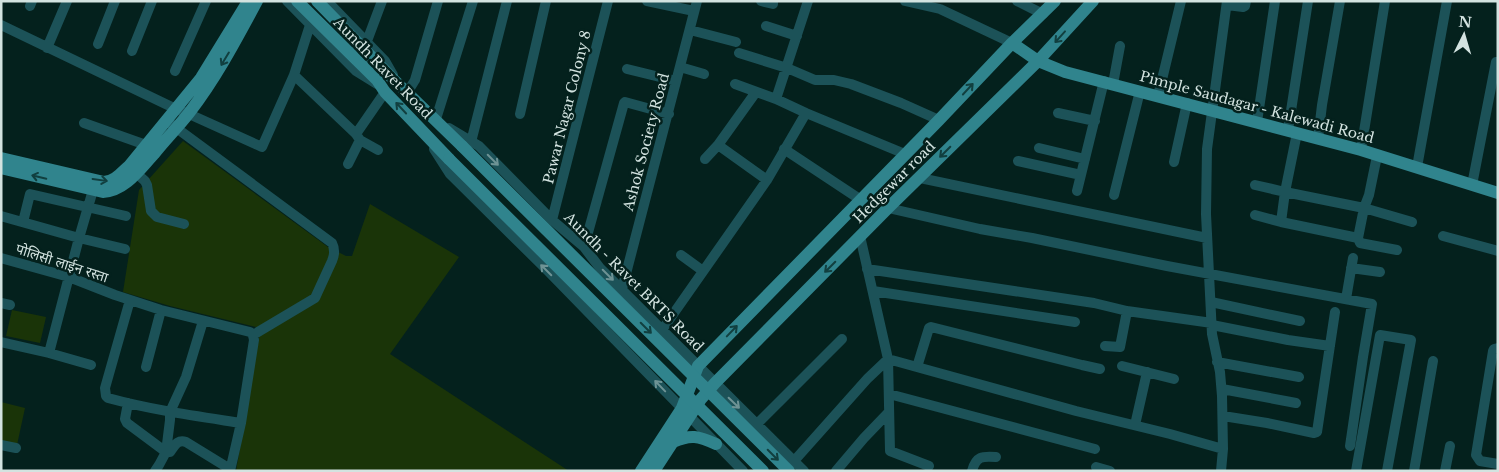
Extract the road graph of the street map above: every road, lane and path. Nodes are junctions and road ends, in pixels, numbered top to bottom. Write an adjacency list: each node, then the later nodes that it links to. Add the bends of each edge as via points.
1 (67, 1): 45 (street)
2 (115, 1): 43 (street)
3 (152, 1): 46 (street)
4 (206, 1): 53 (street)
5 (248, 1): 67 (main road, via 202,78)
6 (257, 1): 71 (main road, one-way to 71, via 226,58)
7 (287, 1): 36 (street)
8 (297, 1): 60 (main road, Aundh Ravet Road)
9 (317, 1): 56 (main road, Aundh Ravet Road)
10 (327, 1): 40 (street)
11 (382, 1): 40 (street)
12 (438, 1): 63 (street, via 415,80)
13 (473, 1): 75 (street)
14 (508, 1): 84 (street)
15 (546, 1): 72 (street)
16 (608, 1): 120 (street, Pawar Nagar Colony 8)
17 (647, 1): 33 (street)
18 (761, 1): 19 (street, via 772,4)
19 (773, 1)
20 (808, 1): 39 (street)
21 (904, 1): 42 (street, via 940,8)
22 (1017, 1): 34 (street)
23 (1056, 1): 34 (main road, Hedgewar road)
24 (1093, 1): 48 (main road, Hedgewar road, one-way to 48)
25 (1181, 1): 64 (street)
26 (1246, 1): 32 (street, via 1243,7)
27 (1275, 1): 77 (street)
28 (1308, 1): 80 (street)
29 (1340, 1): 83 (street)
30 (1385, 1): 90 (street)
31 (1446, 1): 99 (street)
32 (1227, 3): 68 (street)
33 (696, 6): 38 (street, Ashok Society Road)
34 (1043, 14): 42 (main road, Hedgewar road)
35 (1, 25): 45 (street)
36 (310, 25): 55 (street); 60 (street, via 356,71)
37 (766, 26): 39 (street)
38 (690, 30): 41 (street); 50 (street, Ashok Society Road)
39 (797, 36): 51 (street)
40 (367, 41): 56 (street, via 385,61)
41 (736, 42)
42 (1012, 43): 48 (main road, Pimple Saudagar - Kalewadi Road); 74 (main road, Hedgewar road, one-way to 42)
43 (98, 44)
44 (1120, 46): 58 (street)
45 (47, 48): 67 (street)
46 (132, 51)
47 (739, 53): 51 (street)
48 (1038, 61): 58 (main road, Pimple Saudagar - Kalewadi Road); 103 (main road, Hedgewar road, one-way to 103)
49 (1496, 62): 106 (street)
50 (680, 67): 54 (street); 57 (street, Ashok Society Road)
51 (787, 68): 65 (street); 74 (street, via 815,80 851,84)
52 (628, 69): 57 (street)
53 (175, 71)
54 (704, 74)
55 (294, 75): 71 (street, via 262,147); 82 (street)
56 (394, 80): 63 (main road, Aundh Ravet Road)
57 (676, 82): 73 (street, Ashok Society Road)
58 (1108, 83): 61 (main road, Pimple Saudagar - Kalewadi Road); 76 (street)
59 (735, 84): 62 (street)
60 (383, 88): 81 (main road, Aundh Ravet Road, one-way to 60); 82 (street)
61 (1140, 91): 64 (main road, Pimple Saudagar - Kalewadi Road); 112 (street)
62 (756, 92): 65 (street); 85 (street)
63 (408, 93): 75 (main road, Aundh Ravet Road)
64 (1158, 96): 66 (main road, Pimple Saudagar - Kalewadi Road)
65 (776, 98): 69 (street)
66 (1187, 103): 68 (main road, Pimple Saudagar - Kalewadi Road); 97 (street)
67 (176, 109): 71 (street); 79 (main road)
68 (1212, 110): 77 (main road, Pimple Saudagar - Kalewadi Road); 128 (street, via 1207,149)
69 (806, 113): 88 (street); 91 (street)
70 (1058, 113): 76 (street)
71 (189, 114): 79 (main road)
72 (520, 114)
73 (668, 114): 130 (street, via 624,103); 141 (street, Ashok Society Road)
74 (939, 120): 91 (main road, Hedgewar road)
75 (437, 121): 84 (main road, Aundh Ravet Road)
76 (1094, 121): 95 (street)
77 (1257, 122): 80 (main road, Pimple Saudagar - Kalewadi Road)
78 (84, 123): 86 (street)
79 (171, 124): 86 (main road); 101 (main road); 154 (street, via 332,243 334,248 332,261 315,298)
80 (1293, 132): 83 (main road, Pimple Saudagar - Kalewadi Road); 110 (street)
81 (426, 135): 179 (street, one-way to 81, via 450,174); 204 (main road, Aundh Ravet Road, bridge)
82 (358, 137): 89 (street); 98 (street)
83 (1318, 139): 90 (main road, Pimple Saudagar - Kalewadi Road)
84 (467, 144): 120 (street, Aundh - Ravet BRTS Road, one-way to 120, via 479,146); 196 (main road, Aundh Ravet Road, one-way to 196, bridge)
85 (718, 145): 94 (street); 105 (street)
86 (146, 146): 104 (main road, one-way to 86, via 109,182)
87 (1039, 148): 95 (street)
88 (784, 149): 105 (street); 113 (street)
89 (378, 150)
90 (1361, 150): 92 (main road, Pimple Saudagar - Kalewadi Road)
91 (905, 154): 113 (main road, Hedgewar road)
92 (1377, 156): 99 (main road, Pimple Saudagar - Kalewadi Road); 116 (street)
93 (1, 158): 104 (main road)
94 (705, 159)
95 (1085, 159): 102 (street)
96 (1018, 161): 102 (street)
97 (1174, 162)
98 (348, 164)
99 (1417, 167): 106 (main road, Pimple Saudagar - Kalewadi Road)
100 (1, 168): 104 (main road, one-way to 100)
101 (136, 173): 108 (main road, via 112,192); 124 (street, via 147,185 152,211 157,217)
102 (1081, 174): 109 (street)
103 (920, 178): 115 (main road, Hedgewar road); 128 (street)
104 (70, 179): 108 (main road)
105 (767, 180): 137 (street)
106 (1472, 184): 111 (main road, Pimple Saudagar - Kalewadi Road)
107 (1255, 185): 110 (street)
108 (93, 190): 114 (street)
109 (1077, 191)
110 (1286, 192): 116 (street); 122 (street)
111 (1498, 193)
112 (1114, 195)
113 (861, 200): 165 (main road, Hedgewar road, one-way to 113)
114 (88, 207): 119 (street); 121 (street, via 30,194); 127 (street)
115 (888, 208): 125 (main road, Hedgewar road); 139 (street)
116 (1364, 208): 123 (street); 129 (street)
117 (1255, 215): 122 (street)
118 (1, 216): 121 (street)
119 (126, 216)
120 (552, 220): 130 (street, Aundh - Ravet BRTS Road)
121 (23, 222): 127 (street)
122 (1281, 222): 129 (street)
123 (1412, 222)
124 (184, 224)
125 (860, 236): 136 (street); 173 (main road, Hedgewar road, one-way to 173)
126 (1443, 236): 133 (street)
127 (79, 238): 131 (street); 140 (street)
128 (1207, 238): 139 (street)
129 (1358, 238): 132 (street, via 1360,243)
130 (584, 247): 141 (street, Aundh - Ravet BRTS Road, one-way to 141)
131 (125, 249)
132 (1397, 250)
133 (1498, 252)
134 (681, 255): 137 (street)
135 (1, 258): 140 (street, पोलिसी लाईन रस्ता)
136 (868, 269): 142 (street); 147 (street)
137 (703, 271): 153 (street)
138 (1380, 272): 144 (street, via 1352,263)
139 (1209, 274): 144 (street); 145 (street)
140 (69, 277): 143 (street, पोलिसी लाईन रस्ता); 160 (street)
141 (622, 289): 153 (street, Aundh - Ravet BRTS Road)
142 (873, 291): 151 (street); 161 (street)
143 (130, 300): 146 (street, पोलिसी लाईन रस्ता); 176 (street, via 105,392 108,398)
144 (1346, 300): 188 (street, via 1372,304)
145 (1211, 302): 150 (street); 152 (street)
146 (161, 310): 149 (street, पोलिसी लाईन रस्ता); 167 (street)
147 (1127, 311): 152 (street); 157 (street, via 1120,347)
148 (1335, 312): 158 (street)
149 (203, 321): 154 (street, पोलिसी लाईन रस्ता, via 241,329); 178 (street, via 186,377)
150 (1300, 321)
151 (1075, 322)
152 (1212, 324): 158 (street); 163 (street)
153 (662, 330): 165 (street, Aundh - Ravet BRTS Road)
154 (253, 336): 182 (street)
155 (842, 339): 183 (street)
156 (1, 342): 160 (street)
157 (1105, 346)
158 (1330, 346): 181 (street, via 1317,432)
159 (1498, 348): 195 (street, via 1493,351 1476,455 1480,461)
160 (49, 353): 164 (street)
161 (888, 359): 168 (street); 175 (street); 196 (street)
162 (1434, 361): 212 (street)
163 (1217, 362): 171 (street); 174 (street)
164 (91, 365)
165 (698, 366): 173 (street, Aundh - Ravet BRTS Road); 179 (main road)
166 (1122, 366): 170 (street)
167 (146, 367)
168 (917, 367): 169 (street, via 931,327); 184 (street)
169 (1100, 369)
170 (1147, 372): 172 (street); 184 (street)
171 (1299, 377)
172 (1174, 379)
173 (714, 383): 179 (main road, Hedgewar road); 183 (street, Aundh - Ravet BRTS Road, one-way to 183)
174 (1222, 389): 177 (street); 181 (street)
175 (889, 394): 180 (street); 191 (street)
176 (128, 403): 178 (street); 193 (street, via 127,423)
177 (1296, 403)
178 (170, 412): 182 (street); 193 (street)
179 (686, 412): 185 (main road); 186 (street); 201 (main road)
180 (889, 412): 197 (street, via 890,451); 206 (street)
181 (1224, 416): 192 (street)
182 (241, 423): 199 (street)
183 (757, 424): 196 (street, Aundh - Ravet BRTS Road)
184 (1134, 425): 192 (street)
185 (673, 442): 186 (main road, via 693,436); 202 (main road)
186 (716, 444): 203 (street)
187 (1, 445): 190 (street)
188 (1350, 446)
189 (1450, 446): 213 (street)
190 (16, 448)
191 (1094, 449)
192 (1223, 449): 209 (street)
193 (166, 452): 199 (street, via 182,440); 200 (street)
194 (996, 457): 207 (street, via 983,456 975,461)
195 (1498, 464)
196 (791, 466): 205 (street, Aundh - Ravet BRTS Road)
197 (929, 466)
198 (1096, 468): 208 (street)
199 (230, 470)
200 (155, 471)
201 (642, 471)
202 (654, 471)
203 (743, 471)
204 (762, 471)
205 (804, 471)
206 (836, 471)
207 (972, 471)
208 (1110, 471)
209 (1221, 471)
210 (1356, 471): 211 (street, via 1380,335 1411,340)
211 (1386, 471)
212 (1414, 471)
213 (1445, 471)

